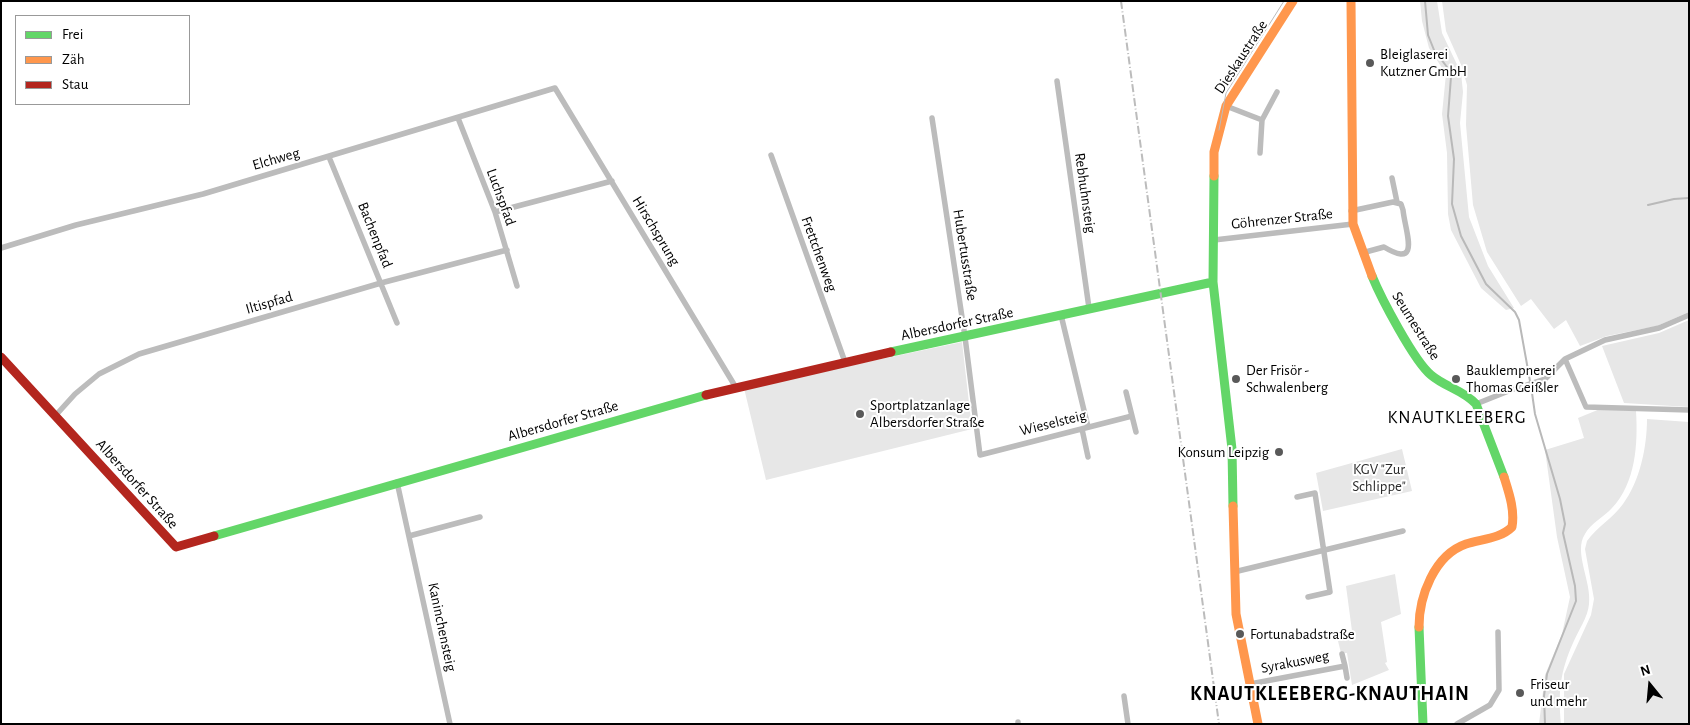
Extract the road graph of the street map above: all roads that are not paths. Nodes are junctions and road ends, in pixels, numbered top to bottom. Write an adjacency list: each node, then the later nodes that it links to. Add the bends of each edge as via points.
1 (1293, 1): 6 (street, Dieskaustraße)
2 (1351, 1): 16 (street, Seumestraße)
3 (1057, 81): 26 (street, Rebhuhnsteig)
4 (555, 88): 7 (street, Elchweg); 14 (street, Hirschsprung)
5 (1277, 92): 9 (street)
6 (1226, 106): 9 (street); 19 (street, Dieskaustraße, via 1214,152)
7 (458, 118): 12 (street, Elchweg); 17 (street, Luchspfad)
8 (932, 118): 30 (street, Hubertusstraße)
9 (1262, 120): 10 (street)
10 (1260, 153)
11 (771, 155): 33 (street, Frettchenweg)
12 (329, 157): 20 (street, Elchweg); 24 (street, Bachenpfad)
13 (1392, 178): 15 (street)
14 (612, 180): 17 (street); 34 (street, Hirschsprung)
15 (1397, 202): 16 (street); 22 (street, via 1403,210 1408,252 1397,255 1384,247)
16 (1351, 211): 18 (street, Seumestraße)
17 (495, 212): 21 (street, Luchspfad)
18 (1353, 224): 19 (street, Göhrenzer Straße); 22 (street, Seumestraße)
19 (1214, 240): 23 (street, Dieskaustraße)
20 (1, 248)
21 (507, 250): 24 (street, Iltispfad); 25 (street, Luchspfad)
22 (1362, 252): 36 (street, Seumestraße, via 1378,290 1415,354 1431,375 1468,394)
23 (1213, 282): 26 (street, Albersdorfer Straße); 51 (street, Dieskaustraße, via 1232,449)
24 (381, 283): 29 (street, Bachenpfad); 38 (street, Iltispfad, via 139,354 99,374)
25 (517, 286)
26 (1089, 308): 27 (street, Albersdorfer Straße)
27 (1061, 315): 30 (street, Albersdorfer Straße); 40 (street)
28 (1689, 315): 32 (street, via 1659,328 1605,340)
29 (397, 323)
30 (965, 337): 33 (street, Albersdorfer Straße); 43 (street, Hubertusstraße)
31 (1, 357): 38 (street, Albersdorfer Straße)
32 (1565, 360): 36 (street, via 1545,379); 37 (street, via 1586,407)
33 (845, 362): 34 (street, Albersdorfer Straße)
34 (735, 386): 45 (street, Albersdorfer Straße)
35 (1126, 392): 39 (street)
36 (1476, 404): 62 (street, via 1511,498 1514,518 1512,527 1506,532 1468,543 1447,556 1425,592 1420,620)
37 (1689, 410)
38 (56, 416): 45 (street, Albersdorfer Straße, via 176,547)
39 (1132, 416): 40 (street, Wieselsteig); 42 (street)
40 (1088, 427): 41 (street, Wieselsteig)
41 (1082, 429): 43 (street, Wieselsteig); 44 (street)
42 (1136, 432)
43 (980, 455)
44 (1088, 457)
45 (397, 482): 49 (street, Kaninchensteig)
46 (1297, 497): 50 (street, via 1315,493)
47 (480, 517): 49 (street)
48 (1403, 531): 50 (street)
49 (409, 536): 59 (street, Kaninchensteig)
50 (1325, 550): 51 (street); 52 (street, via 1330,592)
51 (1234, 572): 57 (street, Dieskaustraße, via 1236,614)
52 (1308, 597)
53 (1498, 632): 63 (street, via 1499,690 1490,705)
54 (1342, 654): 55 (street, Syrakusweg)
55 (1344, 666): 56 (street, Syrakusweg); 57 (street, Syrakusweg)
56 (1347, 678)
57 (1250, 684): 61 (street, Dieskaustraße)
58 (1124, 696): 60 (street)
59 (450, 724)
60 (1128, 724)
61 (1258, 724)
62 (1423, 724)
63 (1457, 724)

